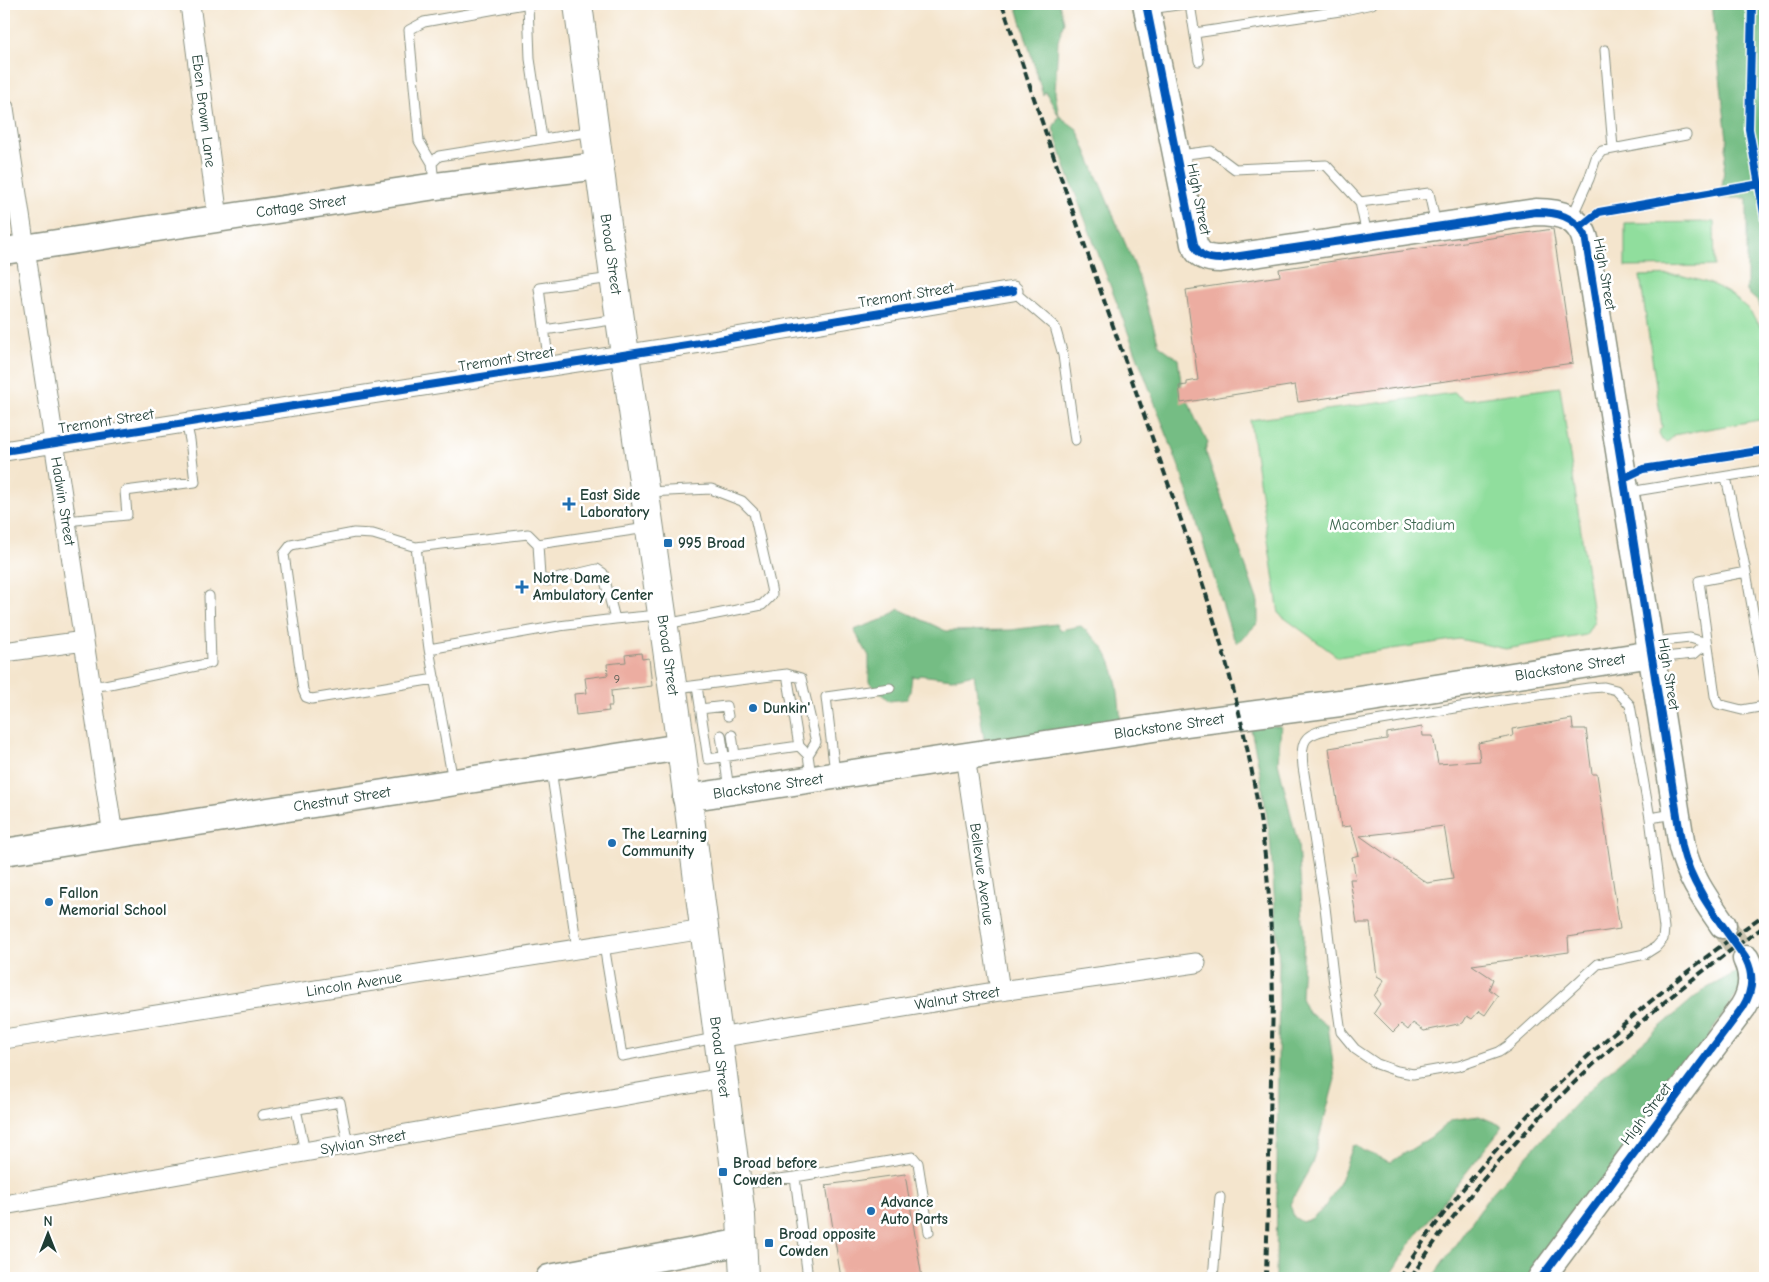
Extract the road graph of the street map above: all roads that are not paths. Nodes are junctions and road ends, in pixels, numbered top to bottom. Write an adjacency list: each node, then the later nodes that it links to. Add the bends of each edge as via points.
1 (191, 4): 21 (street, Eben Brown Lane)
2 (524, 4): 19 (lane, via 424,22 409,30 419,141)
3 (528, 4): 15 (lane, via 530,59)
4 (578, 4): 13 (main road, Broad Street)
5 (1184, 4): 8 (lane)
6 (1190, 4): 9 (lane)
7 (1370, 4): 9 (lane)
8 (1147, 7): 17 (street, High Street)
9 (1195, 33): 11 (lane)
10 (1605, 50): 16 (lane)
11 (1199, 61)
12 (4, 108): 25 (street, Hadwin Street)
13 (594, 130): 15 (lane); 18 (main road, Broad Street)
14 (1686, 135): 16 (lane)
15 (542, 138): 19 (lane, via 439,156)
16 (1612, 148): 22 (lane, via 1602,151 1596,158)
17 (1176, 155): 20 (lane, via 1211,151 1235,168 1326,165); 24 (street, High Street, via 1194,244 1203,257 1220,259)
18 (599, 166): 19 (street, Cottage Street); 26 (main road, Broad Street)
19 (433, 175): 21 (street, Cottage Street)
20 (1360, 202): 23 (lane, via 1429,193); 24 (lane)
21 (218, 218): 25 (street, Cottage Street)
22 (1571, 220): 23 (street, High Street, via 1561,214 1536,212); 39 (street, High Street, via 1580,227 1586,243)
23 (1436, 226): 24 (street, High Street)
24 (1367, 237)
25 (14, 250): 34 (street, Hadwin Street)
26 (614, 277): 28 (main road, Broad Street); 29 (lane, via 539,288)
27 (1013, 291): 30 (street, Tremont Street); 33 (lane, via 1054,327 1063,355)
28 (620, 319): 29 (lane); 30 (main road, Broad Street)
29 (544, 330): 31 (lane)
30 (625, 354): 31 (street, Tremont Street); 38 (main road, Broad Street)
31 (549, 366): 32 (street, Tremont Street)
32 (186, 422): 34 (street, Tremont Street); 40 (lane, via 194,482 125,491 127,515)
33 (1075, 440)
34 (54, 444): 35 (street, Tremont Street); 40 (street, Hadwin Street)
35 (4, 452)
36 (1765, 470): 37 (lane)
37 (1726, 477): 39 (lane); 44 (lane)
38 (644, 492): 41 (main road, Broad Street); 47 (lane, via 711,489 742,501 754,512 772,588 772,595 762,605)
39 (1626, 493): 52 (street, High Street)
40 (66, 521): 48 (street, Hadwin Street)
41 (649, 528): 42 (lane); 47 (main road, Broad Street)
42 (538, 544): 43 (lane, via 528,534); 46 (lane, via 540,577 547,581 597,569 603,573)
43 (416, 548): 50 (lane); 55 (lane, via 373,534 354,533 291,545 284,554 306,697)
44 (1746, 572): 49 (lane, via 1699,581); 54 (lane)
45 (209, 596): 56 (lane, via 211,663)
46 (615, 619): 47 (lane); 50 (lane)
47 (662, 620): 57 (main road, Broad Street)
48 (84, 641): 51 (street); 56 (street, Hadwin Street)
49 (1707, 643): 52 (lane, via 1690,638); 52 (lane, via 1694,654); 59 (lane, via 1718,704 1742,710)
50 (429, 649): 55 (lane)
51 (4, 652)
52 (1651, 652): 68 (street, Blackstone Street, via 1340,703); 76 (street, High Street)
53 (786, 674): 57 (lane); 66 (lane); 72 (lane, via 801,678 816,742)
54 (1765, 679)
55 (435, 680): 73 (lane)
56 (91, 686): 78 (street, Hadwin Street)
57 (685, 687): 61 (lane); 70 (main road, Broad Street)
58 (890, 688): 72 (lane, via 826,697)
59 (1765, 706)
60 (716, 707): 61 (lane); 62 (lane, via 726,706); 63 (lane)
61 (700, 710): 70 (lane)
62 (728, 716)
63 (718, 717)
64 (721, 735): 69 (lane)
65 (732, 735): 67 (lane)
66 (799, 746): 67 (lane); 72 (lane)
67 (736, 755): 69 (lane)
68 (965, 756): 72 (street, Blackstone Street); 86 (street, Bellevue Avenue)
69 (724, 757): 70 (lane); 74 (lane)
70 (692, 758): 71 (street, Chestnut Street); 75 (main road, Broad Street)
71 (551, 767): 73 (street, Chestnut Street); 83 (lane)
72 (818, 770): 74 (street, Blackstone Street)
73 (453, 781): 78 (street, Chestnut Street)
74 (729, 792): 75 (street, Blackstone Street)
75 (686, 798): 81 (main road, Broad Street)
76 (1677, 814): 77 (lane); 80 (street, High Street, via 1688,866)
77 (1650, 818): 77 (lane, via 1664,928 1663,939 1656,947 1645,954 1598,964 1508,1046 1459,1066 1413,1074 1397,1071 1365,1057 1341,1032 1303,768 1302,745 1309,735 1333,728 1503,700 1610,688 1621,694 1630,705)
78 (113, 835): 79 (street, Chestnut Street)
79 (4, 852)
80 (1723, 925)
81 (704, 929): 82 (street, Lincoln Avenue); 88 (main road, Broad Street)
82 (604, 945): 83 (street, Lincoln Avenue); 88 (lane, via 622,1056)
83 (578, 950): 87 (street, Lincoln Avenue)
84 (1746, 959): 104 (street, High Street, via 1752,980 1743,1007)
85 (1196, 963): 86 (street, Walnut Street)
86 (1000, 991): 88 (street, Walnut Street)
87 (4, 1038)
88 (718, 1038): 89 (main road, Broad Street)
89 (723, 1078): 92 (street, Sylvian Street); 95 (main road, Broad Street)
90 (296, 1109): 91 (lane); 92 (lane, via 340,1102); 93 (lane)
91 (262, 1115)
92 (348, 1144): 93 (street, Sylvian Street)
93 (305, 1152): 97 (street, Sylvian Street)
94 (795, 1177): 95 (lane); 98 (lane, via 913,1157 918,1163); 102 (lane)
95 (737, 1185): 99 (main road, Broad Street)
96 (1220, 1197): 103 (lane)
97 (4, 1205)
98 (929, 1232)
99 (743, 1242): 100 (street); 101 (main road, Broad Street)
100 (549, 1278)
101 (744, 1278)
102 (808, 1278)
103 (1213, 1278)
104 (1541, 1278)

